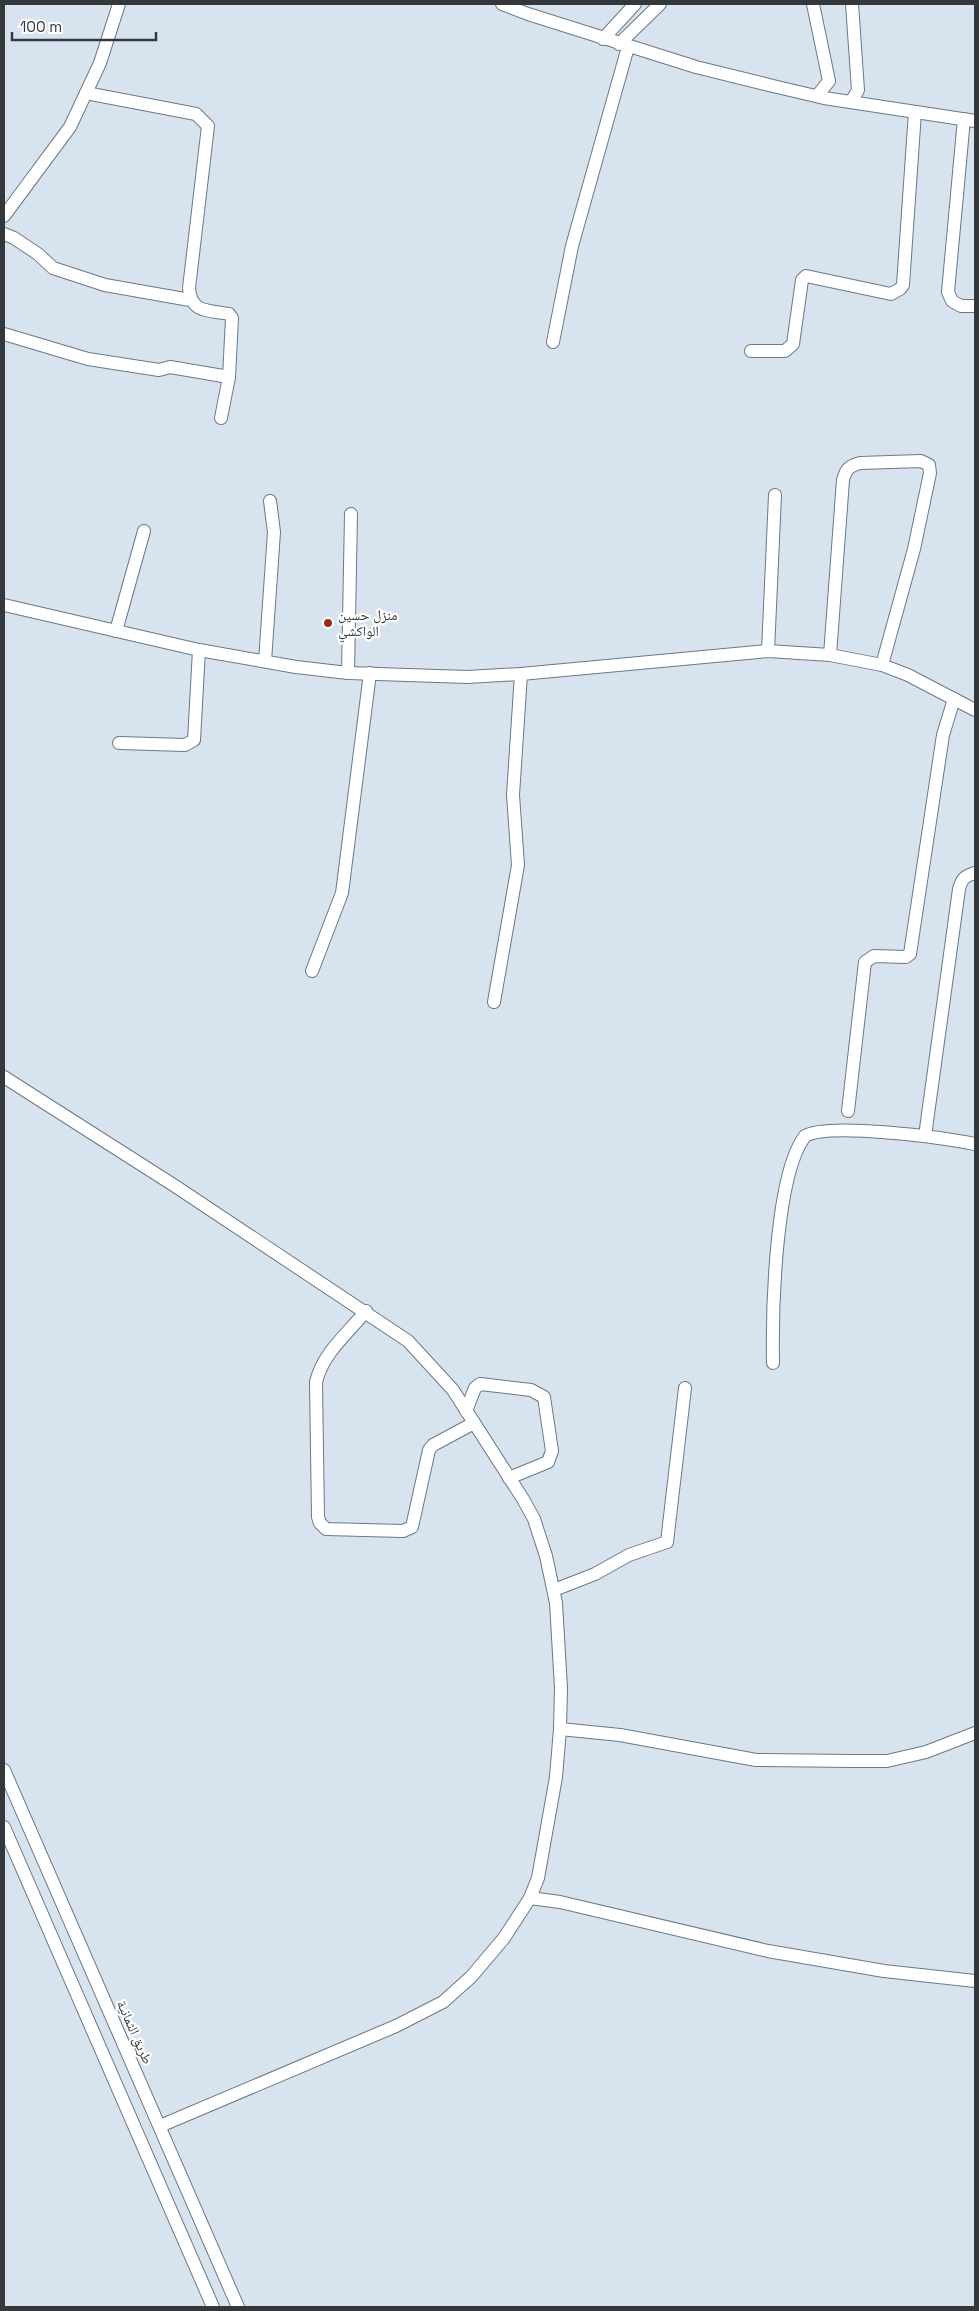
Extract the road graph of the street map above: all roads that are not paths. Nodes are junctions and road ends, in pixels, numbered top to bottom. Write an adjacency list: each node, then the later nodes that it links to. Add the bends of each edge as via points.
1 (119, 4): 9 (street, via 100,63)
2 (502, 4): 7 (street)
3 (635, 4): 7 (street)
4 (660, 4): 8 (street)
5 (813, 4): 10 (street, via 829,80)
6 (852, 4): 11 (street, via 858,90)
7 (603, 39): 8 (street)
8 (624, 45): 10 (street, via 696,67); 19 (street, via 572,246)
9 (86, 92): 14 (street, via 70,127); 16 (street, via 196,114 208,126 188,288)
10 (817, 96): 11 (street)
11 (850, 102): 12 (street)
12 (915, 112): 13 (street); 20 (street, via 903,285 891,294 806,276 802,280 792,344 785,351)
13 (969, 120): 17 (street, via 948,292 952,301 961,306)
14 (4, 216)
15 (4, 234): 16 (street, via 38,254 53,268 105,285)
16 (190, 300): 21 (street, via 195,306 229,314 232,318)
17 (975, 306)
18 (4, 334): 21 (street, via 88,359)
19 (553, 342)
20 (751, 351)
21 (229, 377): 22 (street)
22 (221, 418)
23 (775, 495): 30 (street)
24 (270, 502): 32 (street, via 274,532)
25 (351, 514): 34 (street)
26 (144, 531): 28 (street)
27 (4, 605): 28 (street)
28 (116, 631): 29 (street)
29 (199, 650): 32 (street); 39 (street, via 194,740 185,745)
30 (768, 651): 31 (street); 36 (street)
31 (830, 655): 33 (street); 33 (street, via 846,470 860,463 922,461 929,466 930,473 914,549)
32 (265, 661): 34 (street)
33 (882, 665): 37 (street)
34 (348, 673): 35 (street)
35 (370, 673): 36 (street, via 429,677); 41 (street, via 342,893)
36 (521, 674): 42 (street, via 512,795 518,865)
37 (954, 699): 38 (street); 44 (street, via 942,744 910,954 906,958 874,956 865,962)
38 (975, 710)
39 (119, 743)
40 (975, 873): 45 (street, via 961,880 959,889)
41 (312, 971)
42 (494, 1002)
43 (4, 1077): 47 (street)
44 (848, 1112)
45 (926, 1136): 46 (street); 48 (street, via 826,1131 811,1133 801,1142 785,1197 777,1244)
46 (975, 1144)
47 (366, 1311): 50 (street, via 422,1355); 51 (street, via 328,1353 316,1382 318,1517 322,1527 409,1529 429,1450)
48 (773, 1363)
49 (685, 1388): 53 (street, via 667,1542 628,1555 594,1574)
50 (466, 1412): 51 (street); 52 (street, via 475,1388 480,1384 531,1390 544,1397 551,1458)
51 (474, 1423): 52 (street)
52 (509, 1478): 53 (street, via 534,1520)
53 (554, 1590): 54 (street, via 560,1652)
54 (560, 1730): 55 (street, via 620,1735 756,1760 853,1761 887,1760 926,1752); 58 (street, via 542,1860)
55 (975, 1733)
56 (4, 1770): 60 (street, طريق الثمانية)
57 (4, 1827): 61 (street)
58 (530, 1898): 59 (street, via 560,1902 768,1951 884,1971); 60 (street, via 504,1938 457,1991 443,2002 396,2026)
59 (975, 1981)
60 (160, 2126): 62 (street, طريق الثمانية)
61 (213, 2307)
62 (238, 2307)

